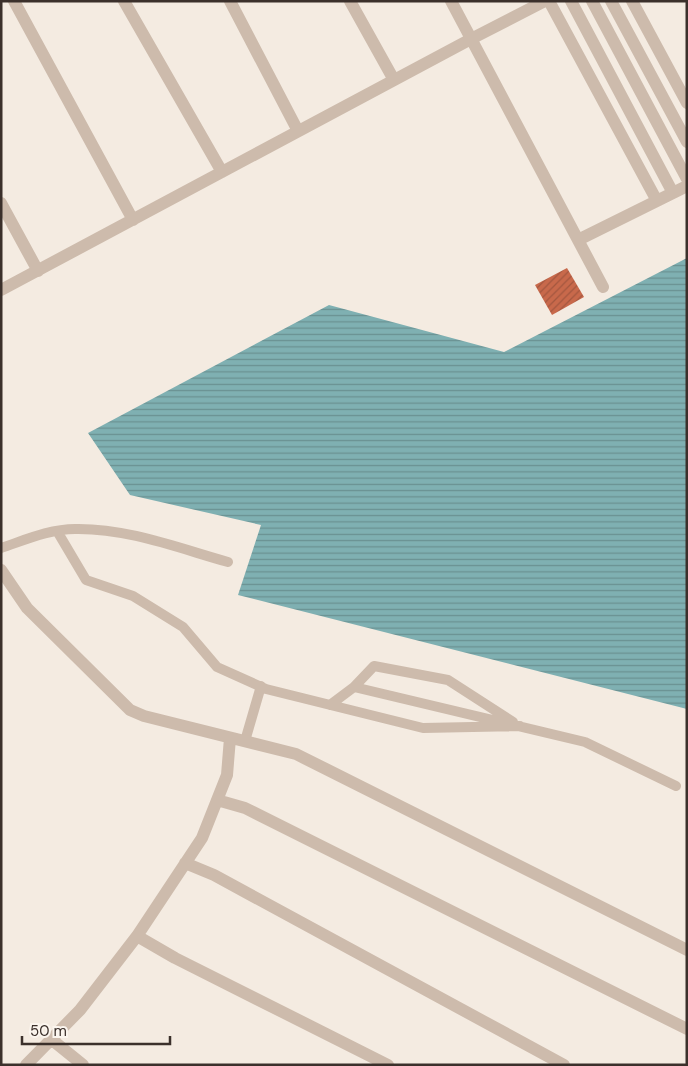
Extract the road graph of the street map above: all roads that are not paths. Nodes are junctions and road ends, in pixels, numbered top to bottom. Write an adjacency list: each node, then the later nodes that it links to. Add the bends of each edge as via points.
1 (14, 1): 23 (street)
2 (124, 1): 17 (street)
3 (230, 1): 15 (street)
4 (350, 1): 13 (street)
5 (451, 1): 12 (street)
6 (545, 1): 12 (street)
7 (549, 1): 21 (street)
8 (571, 1): 20 (street)
9 (592, 1): 18 (street)
10 (611, 1): 16 (street)
11 (632, 1): 14 (street)
12 (471, 39): 13 (street); 24 (street)
13 (394, 80): 15 (street)
14 (687, 103)
15 (298, 131): 17 (street)
16 (687, 142)
17 (222, 172): 23 (street)
18 (687, 179)
19 (687, 186): 20 (street)
20 (673, 193): 21 (street)
21 (657, 201): 24 (street)
22 (1, 203): 25 (street)
23 (133, 220): 25 (street)
24 (578, 240): 26 (street)
25 (38, 271): 27 (street)
26 (603, 287)
27 (1, 290)
28 (57, 531): 29 (lane); 30 (lane, via 120,532); 32 (lane, via 86,580 133,596 183,627 217,667)
29 (1, 548)
30 (228, 562)
31 (1, 570): 36 (street, via 26,608 130,710)
32 (261, 686): 34 (lane); 37 (lane)
33 (354, 688): 34 (lane); 35 (lane); 35 (lane, via 374,666 448,680)
34 (330, 706): 35 (lane, via 423,728)
35 (520, 726): 38 (lane, via 585,742)
36 (230, 738): 37 (street); 39 (street, via 227,775)
37 (245, 741): 42 (street, via 296,754)
38 (676, 786)
39 (217, 800): 40 (street, via 202,838); 43 (street, via 244,808)
40 (186, 863): 41 (street); 48 (street, via 214,875)
41 (137, 936): 44 (street, via 80,1010); 47 (street)
42 (687, 950)
43 (687, 1029)
44 (51, 1039): 45 (street); 46 (street)
45 (26, 1065)
46 (83, 1065)
47 (388, 1065)
48 (564, 1065)

